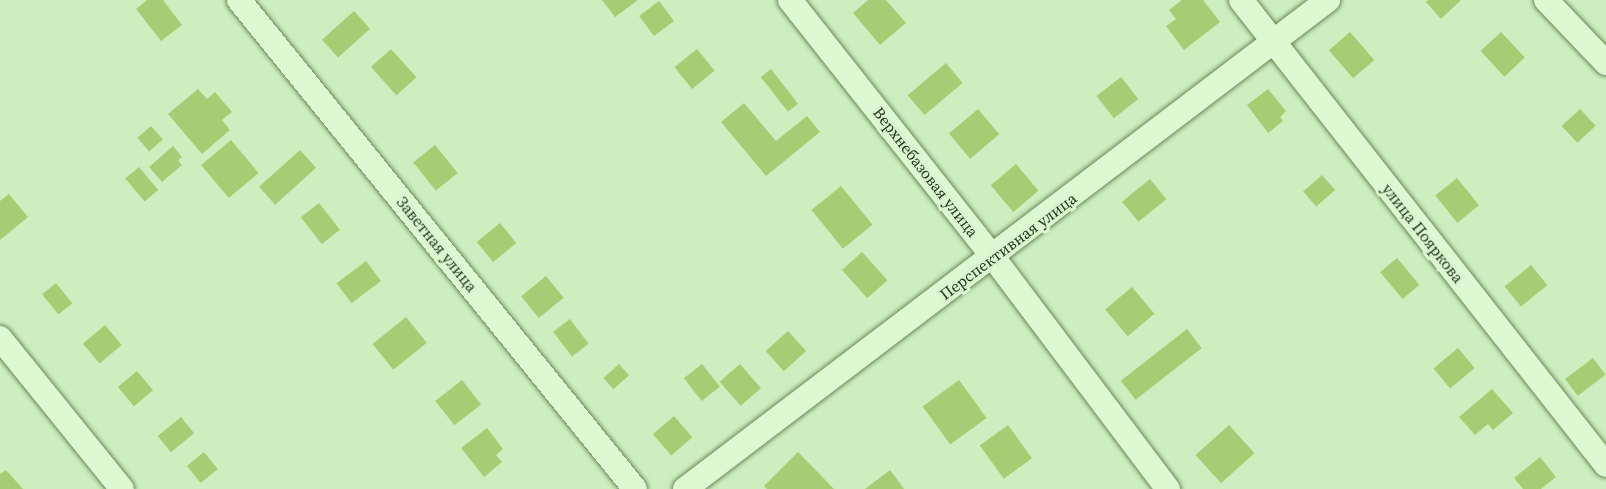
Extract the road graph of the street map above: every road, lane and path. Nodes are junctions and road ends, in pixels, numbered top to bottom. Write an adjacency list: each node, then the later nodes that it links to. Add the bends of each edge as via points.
1 (239, 0): 12 (street, Заветная улица)
2 (790, 0): 8 (street, Верхнебазовая улица)
3 (1241, 0): 6 (street, улица Пояркова)
4 (1328, 0): 6 (street, Перспективная улица)
5 (1546, 0): 7 (street)
6 (1274, 43): 8 (street, Перспективная улица); 10 (street, улица Пояркова)
7 (1606, 63)
8 (993, 257): 13 (street, Перспективная улица); 14 (street, Верхнебазовая улица)
9 (0, 338): 11 (street)
10 (1606, 465)
11 (122, 489)
12 (635, 489)
13 (685, 489)
14 (1168, 489)

